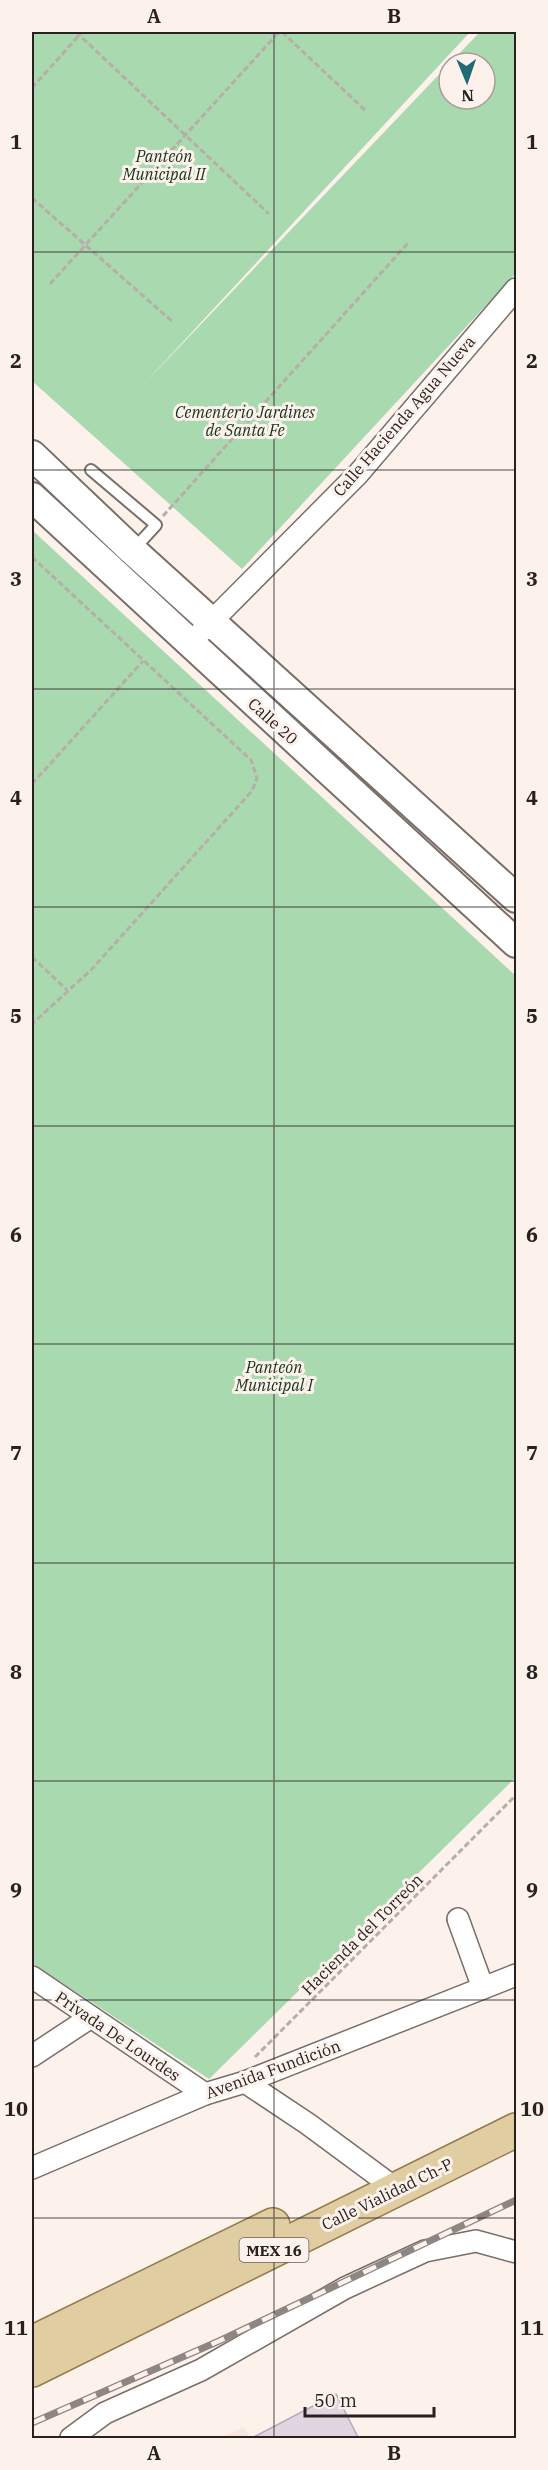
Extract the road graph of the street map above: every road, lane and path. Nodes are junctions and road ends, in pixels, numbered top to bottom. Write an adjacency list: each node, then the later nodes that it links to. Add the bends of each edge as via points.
1 (79, 32): 3 (path); 5 (path)
2 (281, 32): 4 (path); 5 (path)
3 (32, 88)
4 (367, 112)
5 (185, 135): 7 (path); 9 (path)
6 (32, 198): 9 (path)
7 (270, 214)
8 (408, 243): 17 (path)
9 (86, 245): 10 (path); 12 (path)
10 (50, 284)
11 (516, 289): 20 (street, Calle Hacienda Agua Nueva, via 358,474)
12 (174, 323)
13 (32, 455): 15 (main road, Calle 20)
14 (91, 470): 17 (lane)
15 (66, 487): 16 (main road); 18 (main road, Calle 20)
16 (38, 503): 21 (main road, Calle 20)
17 (156, 525): 18 (lane)
18 (132, 550): 20 (main road, Calle 20)
19 (32, 557): 22 (path)
20 (211, 620): 21 (street, Calle Hacienda Agua Nueva); 24 (main road, Calle 20)
21 (189, 645): 25 (main road, Calle 20)
22 (143, 661): 23 (path); 29 (path, via 251,760 257,778 252,791 91,970)
23 (32, 783)
24 (433, 821): 25 (main road); 26 (main road, Calle 20)
25 (408, 844): 27 (main road, Calle 20)
26 (516, 898)
27 (516, 943)
28 (32, 957): 29 (path)
29 (67, 990): 30 (path)
30 (32, 1024)
31 (516, 1795): 38 (path, Hacienda del Torreón)
32 (458, 1919): 35 (street)
33 (516, 1976): 35 (street, Avenida Fundición)
34 (32, 1977): 36 (street, Privada De Lourdes)
35 (483, 1988): 38 (street, Avenida Fundición)
36 (92, 2017): 37 (street); 39 (street, Privada De Lourdes)
37 (32, 2056)
38 (247, 2072): 39 (street, Avenida Fundición); 43 (street)
39 (205, 2094): 42 (street, Avenida Fundición)
40 (516, 2105): 43 (main road, Calle Vialidad Ch-P / MEX 16)
41 (516, 2130): 43 (main road, Calle Vialidad Ch-P / MEX 16)
42 (32, 2168)
43 (386, 2182): 45 (main road, Calle Vialidad Ch-P / MEX 16); 46 (main road, Calle Vialidad Ch-P / MEX 16)
44 (516, 2252): 47 (street, via 476,2241 426,2251 345,2288 201,2370 105,2413)
45 (32, 2343)
46 (32, 2370)
47 (71, 2439)

